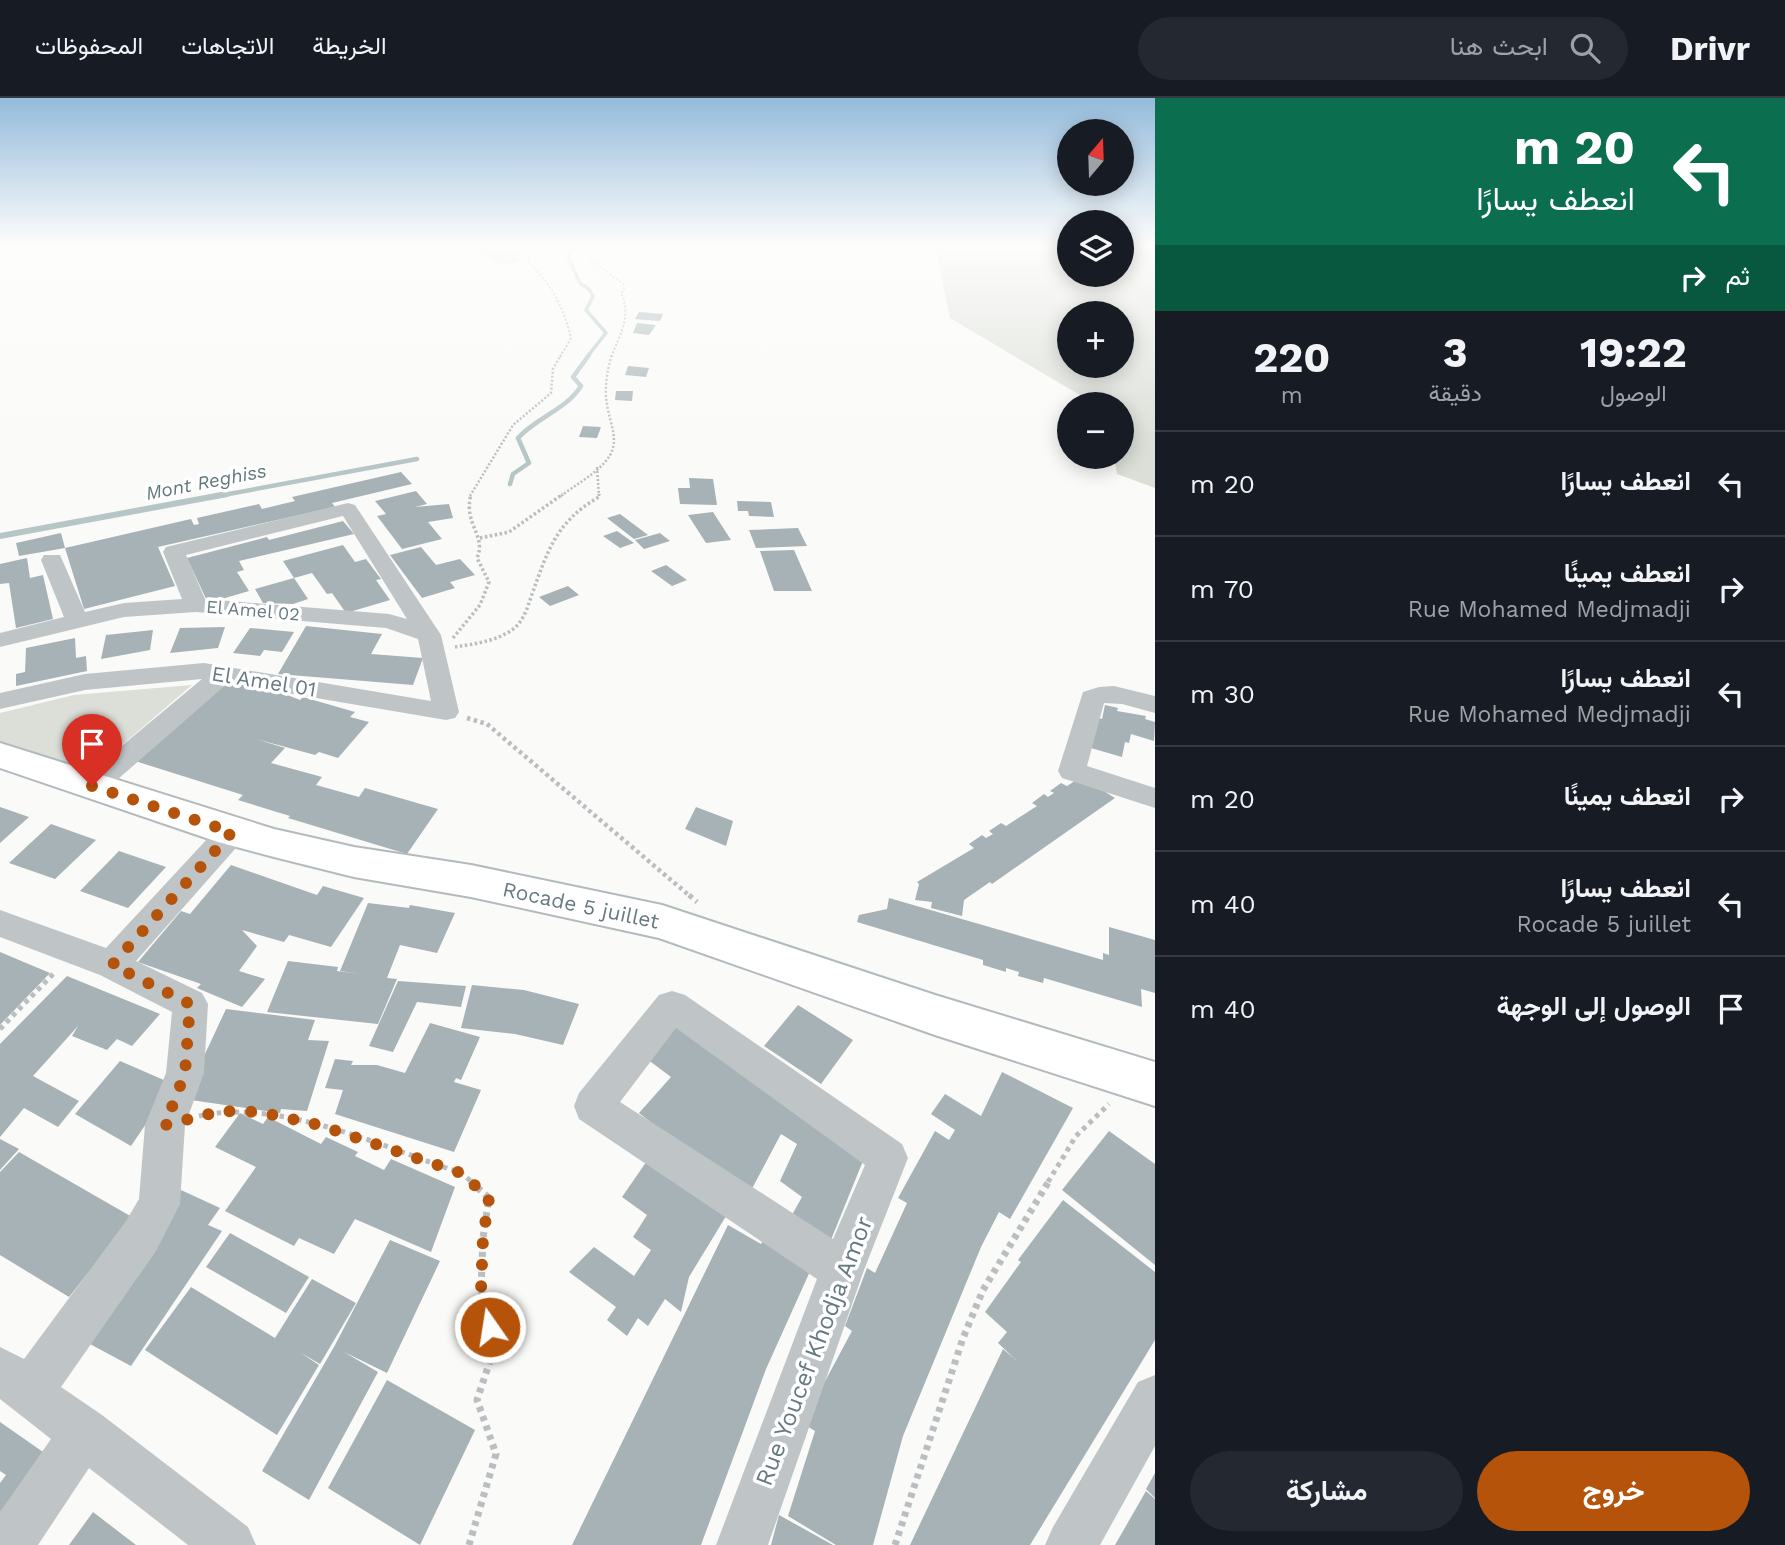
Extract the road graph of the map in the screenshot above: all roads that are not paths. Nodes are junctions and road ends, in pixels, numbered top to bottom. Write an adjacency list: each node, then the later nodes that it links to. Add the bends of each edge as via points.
1 (52, 560): 3 (street)
2 (196, 605): 3 (street, El Amel 02, via 124,610); 5 (street, El Amel 02, via 389,621); 5 (street, via 174,552 348,509)
3 (76, 620): 4 (street, El Amel 02)
4 (0, 640)
5 (430, 643): 6 (street, El Amel 01, via 446,712)
6 (224, 673): 7 (street, El Amel 01, via 151,674 85,682); 10 (street)
7 (0, 701)
8 (1155, 705): 11 (street, via 1114,694 1092,698 1072,771)
9 (0, 755): 10 (main road, Rocade 5 juillet)
10 (92, 786): 12 (main road, Rocade 5 juillet)
11 (1155, 798)
12 (232, 832): 14 (street); 15 (main road, Rocade 5 juillet, via 354,862 471,881 662,922)
13 (0, 923): 14 (street)
14 (112, 965): 17 (street, via 190,1004 185,1073 165,1125 159,1204 141,1237)
15 (1145, 1082)
16 (842, 1270): 16 (street, Rue Youcef Khodja Amor, via 888,1157 672,1006 593,1106); 22 (street, Rue Youcef Khodja Amor)
17 (15, 1380): 19 (street)
18 (1155, 1399): 23 (street)
19 (85, 1432): 20 (street); 21 (street)
20 (8, 1545)
21 (230, 1545)
22 (742, 1545)
23 (1071, 1545)

